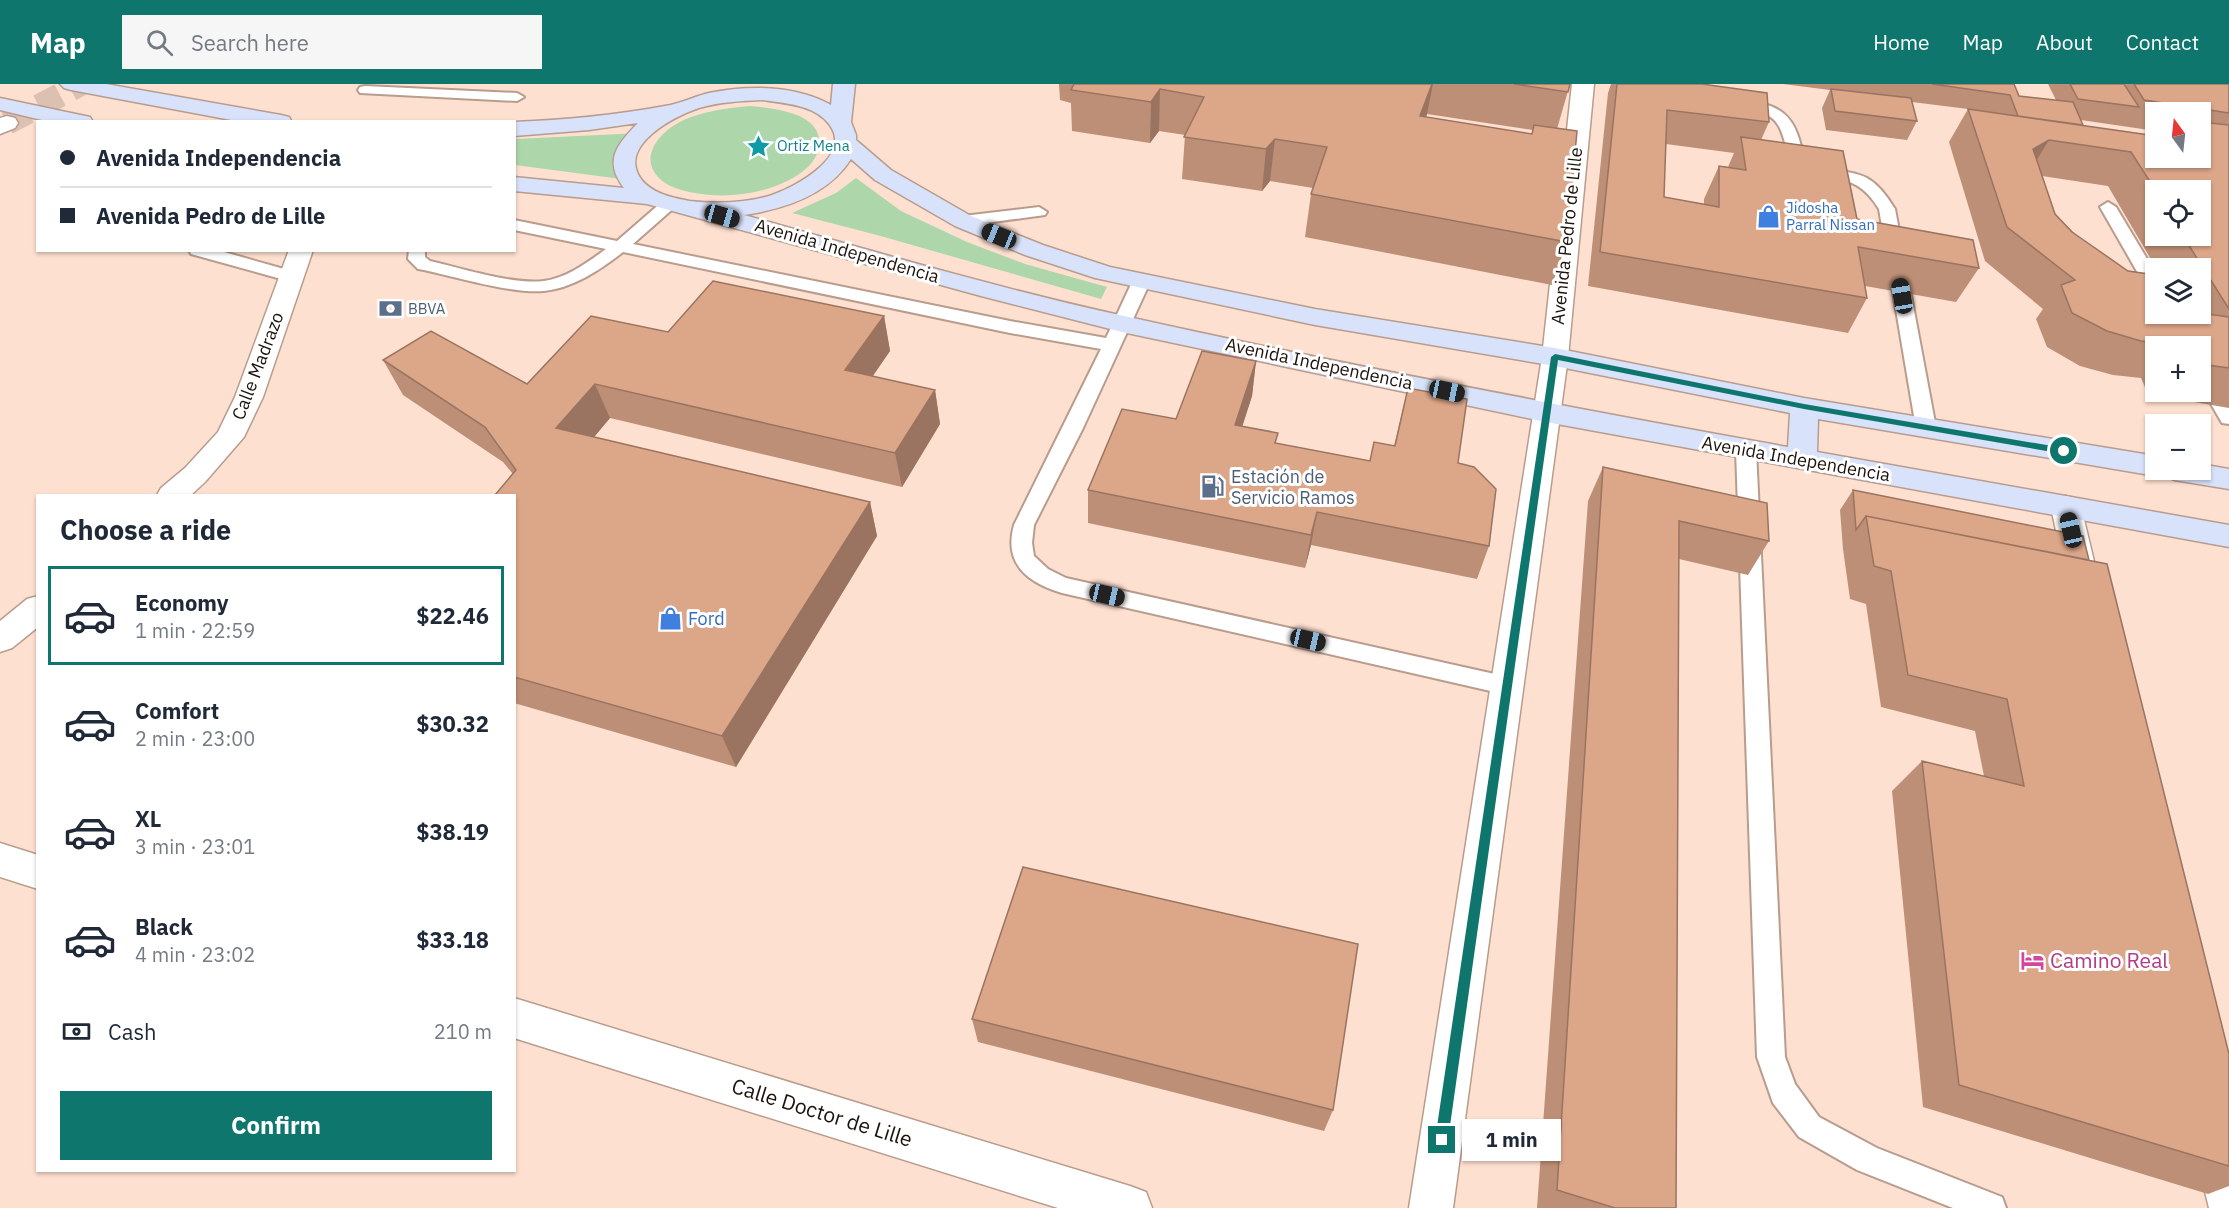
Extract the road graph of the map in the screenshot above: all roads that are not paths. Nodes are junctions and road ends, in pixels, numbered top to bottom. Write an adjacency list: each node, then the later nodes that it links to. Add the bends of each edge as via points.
1 (71, 84): 11 (main road)
2 (736, 84): 8 (main road)
3 (844, 84): 13 (main road)
4 (1583, 84): 29 (street, Avenida Pedro de Lille)
5 (365, 90): 6 (lane)
6 (516, 97)
7 (1717, 99): 34 (lane, via 1763,108 1780,117 1805,163 1861,178 1880,196 1887,209)
8 (689, 105): 12 (main road, via 625,120); 13 (main road, via 741,95 782,96 817,106); 15 (main road, via 657,119 629,146 625,160 627,175 636,188)
9 (2, 118): 10 (main road)
10 (42, 120)
11 (270, 120)
12 (516, 129)
13 (843, 133): 17 (main road, via 841,158 829,173 795,193 759,205); 19 (main road, via 883,175)
14 (516, 184): 15 (main road)
15 (661, 201): 17 (main road); 21 (lane)
16 (2108, 207): 25 (lane)
17 (700, 210): 28 (main road, Avenida Independencia, via 990,291)
18 (1040, 212): 19 (lane)
19 (963, 221): 27 (main road, via 1034,250 1104,273)
20 (516, 225): 21 (lane, Avenida Independencia)
21 (619, 248): 24 (lane, via 566,281 538,288 424,265 416,259); 28 (lane, Avenida Independencia, via 1010,327)
22 (204, 252): 26 (lane)
23 (300, 252): 26 (street, Calle Madrazo)
24 (417, 252)
25 (2145, 270)
26 (292, 277): 40 (street, Calle Madrazo, via 249,397 230,437)
27 (1142, 280): 28 (lane); 29 (main road, via 1315,317)
28 (1117, 334): 32 (main road, Avenida Independencia); 46 (lane, via 1023,526 1020,545 1026,563 1044,578 1062,585)
29 (1555, 357): 31 (main road); 32 (street, Avenida Pedro de Lille)
30 (2211, 387): 33 (lane)
31 (1804, 406): 34 (main road); 36 (main road)
32 (1546, 413): 35 (main road, Avenida Independencia); 46 (street, Avenida Pedro de Lille)
33 (2229, 418)
34 (1926, 428): 37 (main road)
35 (1746, 450): 36 (main road, Avenida Independencia); 54 (lane, via 1771,1057 1783,1093 1809,1127 1868,1159)
36 (1802, 460): 41 (main road, Avenida Independencia)
37 (2145, 464)
38 (2211, 476): 39 (main road)
39 (2229, 479)
40 (172, 494)
41 (2066, 507): 42 (main road, Avenida Independencia); 44 (street)
42 (2229, 536)
43 (36, 610): 45 (street)
44 (2090, 612)
45 (0, 639)
46 (1509, 686): 53 (street, Avenida Pedro de Lille)
47 (0, 860): 48 (street)
48 (36, 871)
49 (516, 1019): 52 (street, Calle Doctor de Lille)
50 (2207, 1110): 51 (street)
51 (2229, 1203)
52 (1130, 1208)
53 (1431, 1208)
54 (1991, 1208)

